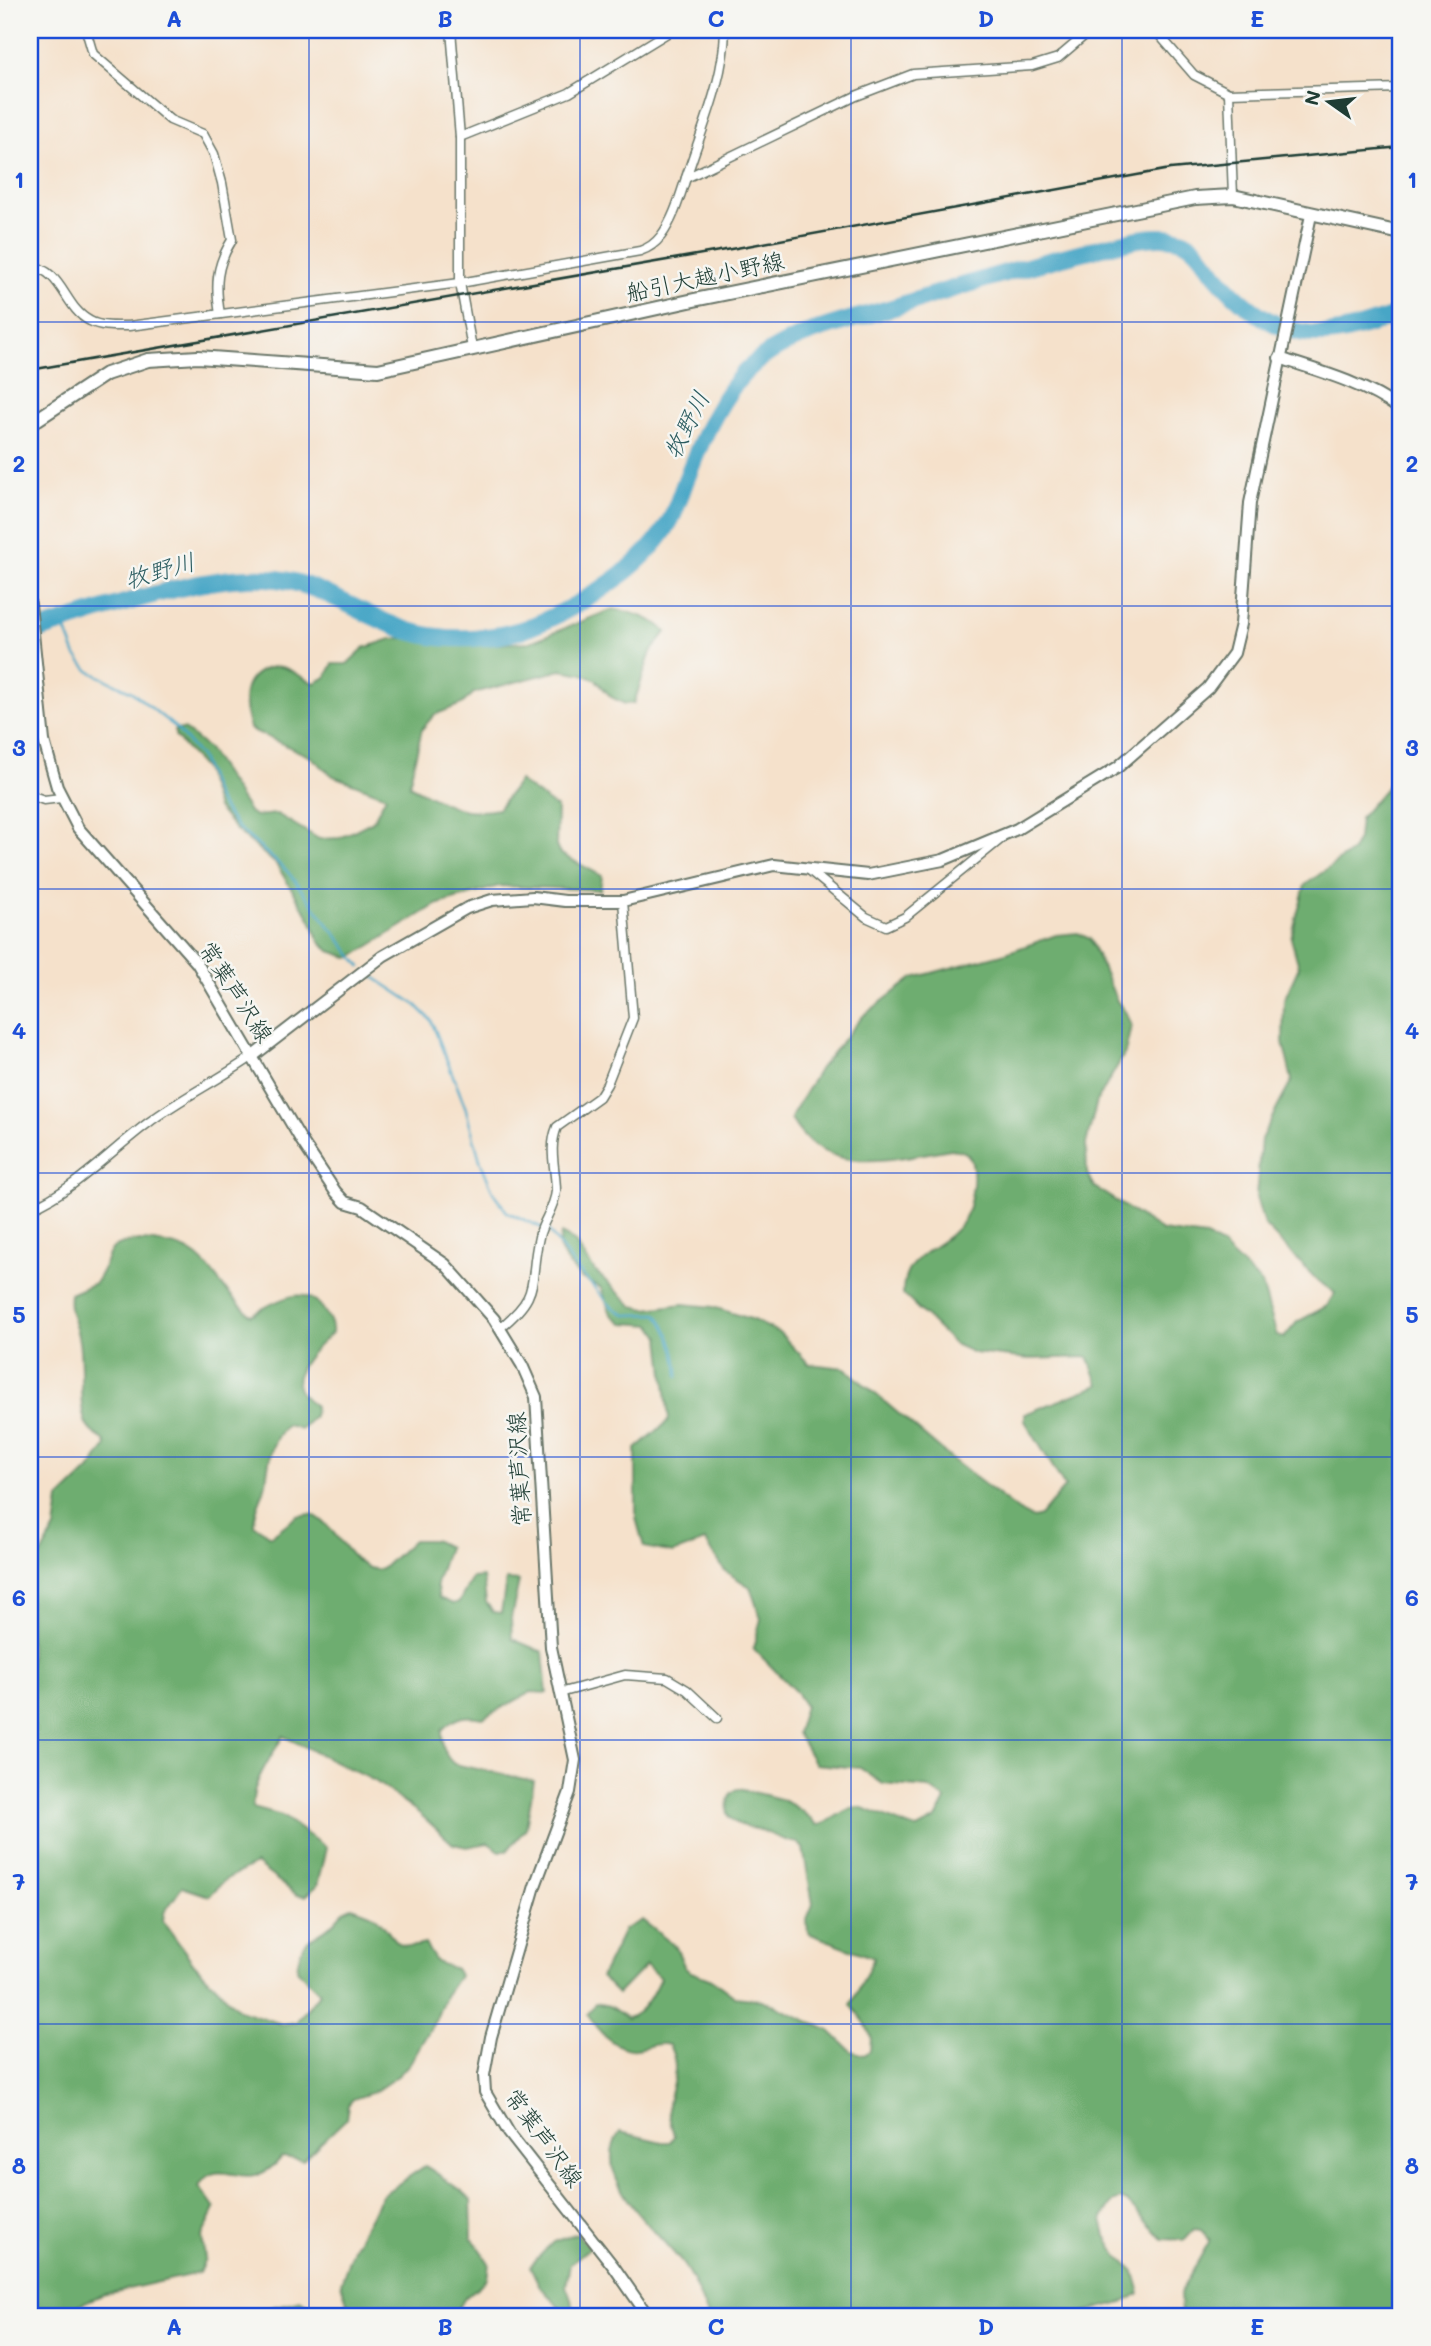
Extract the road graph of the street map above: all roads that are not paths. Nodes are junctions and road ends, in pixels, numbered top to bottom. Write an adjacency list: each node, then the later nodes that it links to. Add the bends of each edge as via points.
1 (86, 30): 16 (street, via 93,54 170,120 203,134 214,154 232,240 215,282)
2 (451, 30): 9 (street)
3 (672, 30): 9 (street, via 569,93)
4 (725, 30): 10 (street, via 713,101)
5 (1090, 30): 10 (street, via 1058,58 1032,66 914,74 856,96)
6 (1155, 30): 8 (street, via 1194,75)
7 (1401, 88): 8 (street)
8 (1229, 93): 11 (street)
9 (460, 137): 15 (street)
10 (686, 178): 15 (street, via 663,234 652,246)
11 (1233, 196): 12 (main road, 船引大越小野線); 17 (main road, 船引大越小野線, via 1195,198 1021,232)
12 (1311, 215): 13 (main road, 船引大越小野線); 18 (main road)
13 (1401, 233)
14 (30, 266): 16 (street, via 52,275 88,321 129,326)
15 (460, 283): 16 (street); 17 (street)
16 (220, 314)
17 (472, 348): 20 (main road, 船引大越小野線, via 378,370 198,357 148,360 106,374)
18 (1279, 358): 19 (main road, via 1373,393); 26 (main road, via 1250,503 1241,624 1234,653 1209,688 1118,767)
19 (1401, 410)
20 (30, 424)
21 (30, 604): 22 (main road, 常葉芦沢線)
22 (30, 610): 23 (main road, 常葉芦沢線)
23 (33, 682): 25 (main road, 常葉芦沢線)
24 (30, 795): 25 (street, via 44,800)
25 (61, 798): 29 (main road, 常葉芦沢線, via 94,847 197,963)
26 (1009, 832): 27 (main road, via 943,860 868,875); 27 (street, via 905,917 886,926 866,917)
27 (809, 870): 28 (main road, via 775,865)
28 (623, 901): 29 (main road, via 533,897 492,900 467,908 383,956); 31 (street, via 633,1018 599,1097 557,1127 552,1156 556,1193 539,1237 532,1288 520,1311)
29 (253, 1056): 30 (street, via 148,1123 111,1156); 31 (main road, 常葉芦沢線, via 335,1191 345,1202 362,1207 445,1264)
30 (30, 1209)
31 (500, 1328): 32 (main road, 常葉芦沢線, via 528,1379 539,1413 548,1614)
32 (560, 1693): 33 (street, via 625,1675 667,1678); 34 (main road, 常葉芦沢線, via 574,1744 573,1777 494,2025 485,2092 509,2133)
33 (717, 1718)
34 (648, 2316)

